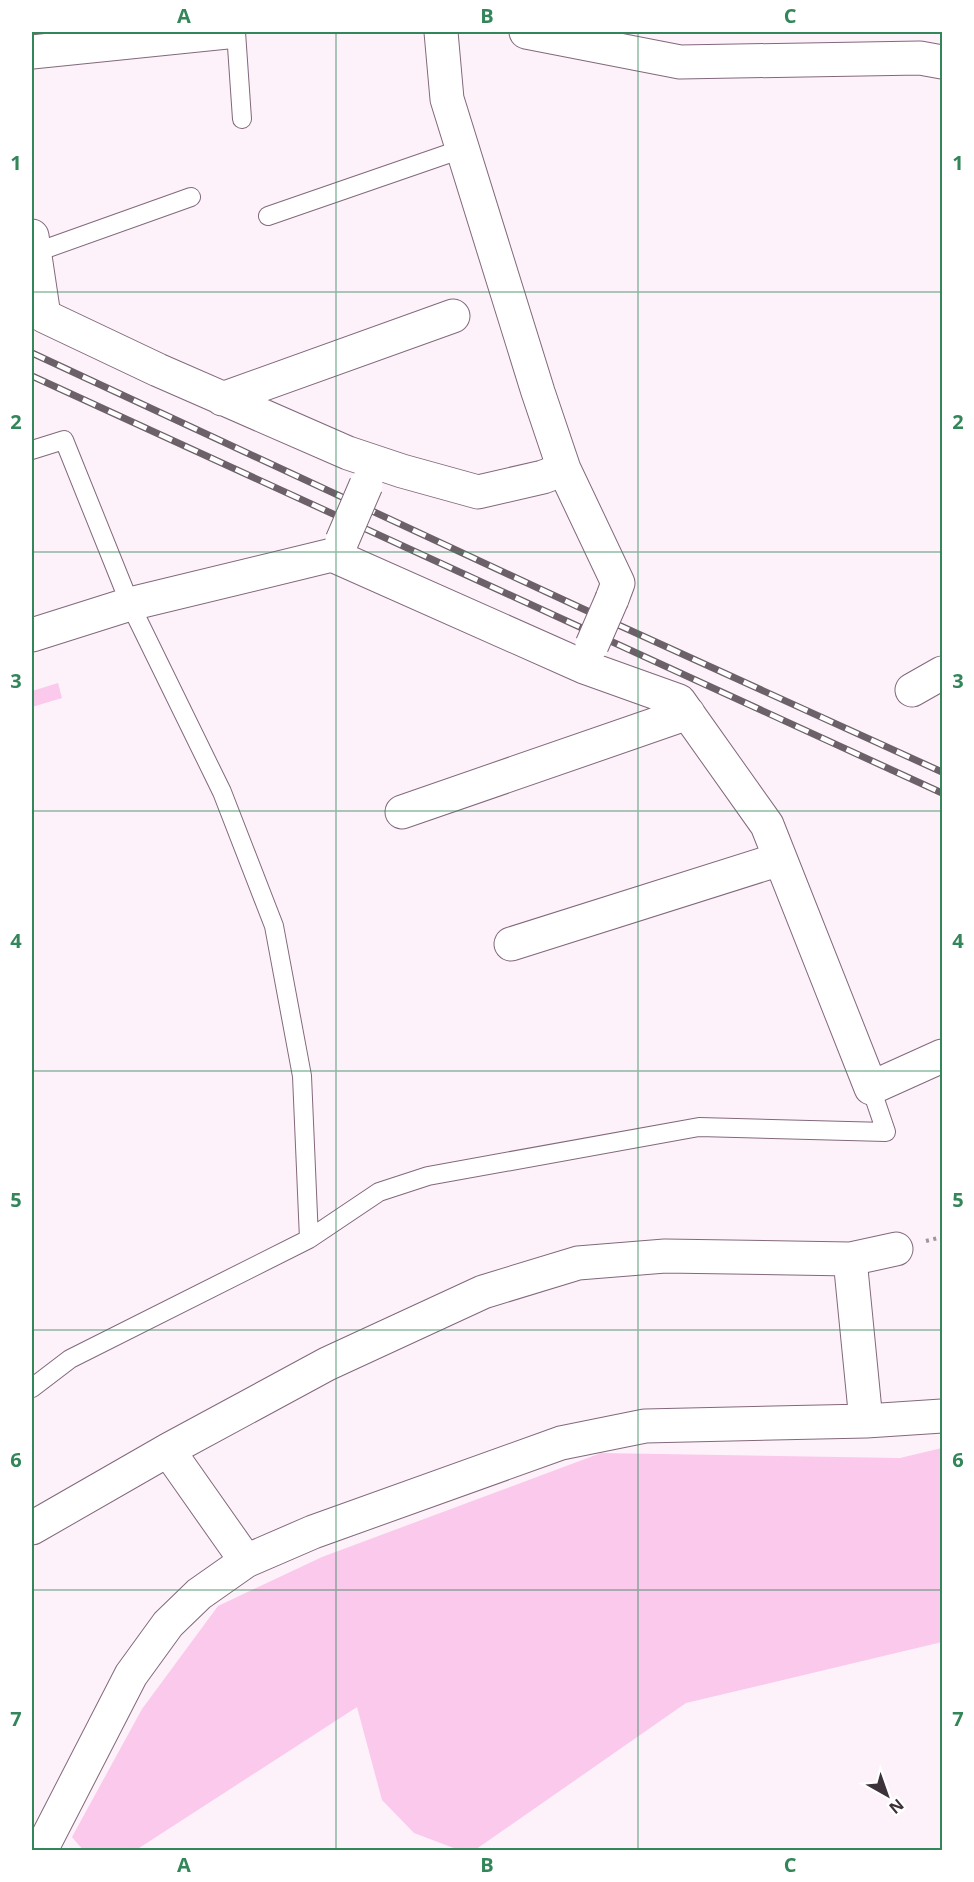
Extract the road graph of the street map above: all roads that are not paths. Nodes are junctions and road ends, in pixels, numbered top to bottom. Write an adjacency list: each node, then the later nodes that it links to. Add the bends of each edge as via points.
1 (211, 32): 5 (street)
2 (236, 32): 7 (lane)
3 (441, 32): 8 (street, via 447,99)
4 (526, 32): 6 (street, via 680,62 920,58)
5 (32, 52)
6 (942, 62)
7 (242, 119)
8 (462, 149): 10 (lane); 15 (street)
9 (190, 197): 11 (lane)
10 (268, 216)
11 (33, 244): 13 (street, via 44,315)
12 (453, 316): 13 (street)
13 (222, 399): 16 (street, via 348,453)
14 (32, 450): 18 (lane, via 64,440)
15 (564, 469): 16 (street, via 478,492); 20 (street, bridge, via 618,583)
16 (370, 473): 17 (street, bridge)
17 (337, 548): 18 (street); 20 (street)
18 (130, 603): 19 (street); 29 (lane, via 222,792 274,926 302,1076)
19 (32, 635)
20 (588, 656): 23 (street, via 679,701)
21 (942, 673): 22 (street)
22 (912, 690)
23 (688, 713): 24 (street); 25 (street, via 767,825)
24 (402, 812)
25 (780, 859): 26 (street); 28 (street)
26 (510, 944)
27 (942, 1056): 28 (street)
28 (871, 1088): 29 (lane, via 886,1132 699,1127 522,1158 428,1176 379,1192)
29 (309, 1239): 32 (lane, via 70,1359)
30 (896, 1249): 31 (street)
31 (850, 1259): 34 (street); 35 (street, via 665,1256 578,1263 483,1292 327,1364)
32 (32, 1388)
33 (942, 1416): 34 (street)
34 (866, 1421): 37 (street, via 645,1426 561,1443 313,1532)
35 (168, 1450): 36 (street); 37 (street)
36 (32, 1528)
37 (246, 1561): 38 (street, via 199,1594 168,1624 131,1675)
38 (41, 1851)

